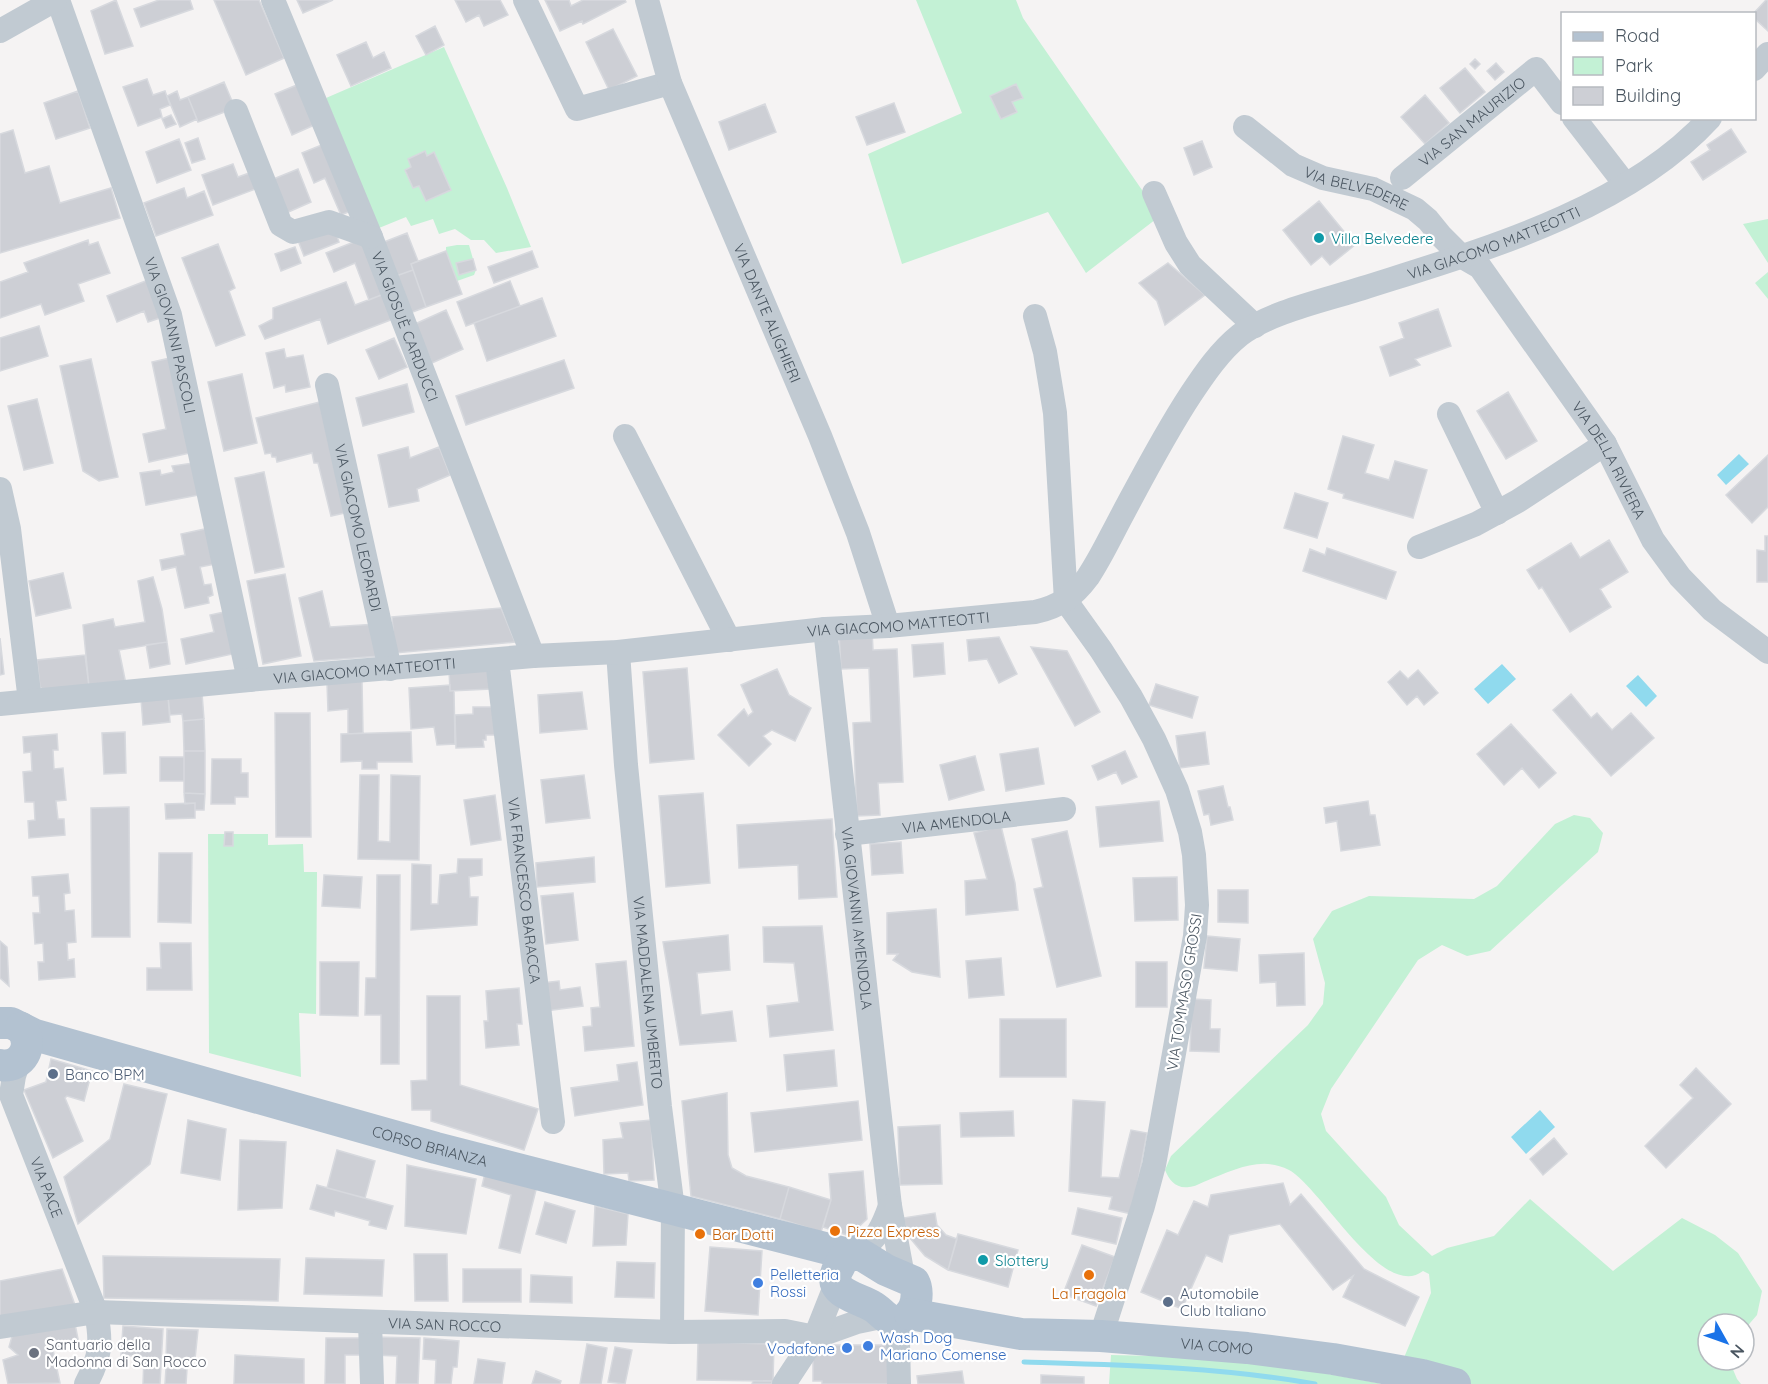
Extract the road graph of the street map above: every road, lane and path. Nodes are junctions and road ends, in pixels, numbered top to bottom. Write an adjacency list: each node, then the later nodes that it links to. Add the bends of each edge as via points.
1 (56, 0): 5 (street); 37 (street, VIA GIOVANNI PASCOLI, via 170,315)
2 (273, 0): 17 (street, VIA GIOSUÈ CARDUCCI)
3 (525, 0): 8 (street, via 577,109)
4 (647, 0): 8 (street, VIA DANTE ALIGHIERI)
5 (0, 31)
6 (1768, 54): 7 (street)
7 (1756, 68)
8 (670, 83): 29 (street, VIA DANTE ALIGHIERI, via 820,436 858,533)
9 (1561, 100): 14 (street, VIA SAN MAURIZIO, via 1536,69)
10 (236, 111): 17 (street, via 281,225 293,232 329,222)
11 (1576, 120): 15 (street)
12 (1708, 120): 15 (street, VIA GIACOMO MATTEOTTI, via 1664,160)
13 (1245, 127): 18 (street, VIA BELVEDERE, via 1293,165 1323,178 1373,189 1415,209)
14 (1402, 178)
15 (1626, 184): 18 (street, VIA GIACOMO MATTEOTTI, via 1567,214)
16 (1154, 193): 20 (street, via 1190,265)
17 (371, 237): 34 (street, VIA GIOSUÈ CARDUCCI)
18 (1461, 256): 20 (street, VIA GIACOMO MATTEOTTI); 24 (street, VIA DELLA RIVIERA, via 1487,276)
19 (1035, 316): 28 (street, via 1055,413)
20 (1255, 326): 28 (street, VIA GIACOMO MATTEOTTI, via 1226,348 1195,388 1095,566)
21 (327, 384): 36 (street, VIA GIACOMO LEOPARDI)
22 (1449, 414): 26 (street)
23 (625, 436): 31 (street)
24 (1605, 444): 26 (street); 33 (street, VIA DELLA RIVIERA, via 1653,540 1680,577 1712,610)
25 (0, 489): 38 (street, via 9,529)
26 (1497, 513): 27 (street)
27 (1419, 547)
28 (1066, 601): 29 (street, VIA GIACOMO MATTEOTTI, via 1035,612); 53 (street, VIA TOMMASO GROSSI, via 1121,680 1154,739 1183,808 1197,890 1196,928 1149,1187)
29 (888, 626): 30 (street, VIA GIACOMO MATTEOTTI)
30 (825, 629): 31 (street, VIA GIACOMO MATTEOTTI); 41 (street, VIA GIOVANNI AMENDOLA)
31 (729, 640): 32 (street, VIA GIACOMO MATTEOTTI)
32 (618, 652): 34 (street, VIA GIACOMO MATTEOTTI); 45 (street, VIA MADDALENA UMBERTO, via 656,1071)
33 (1768, 652)
34 (534, 656): 35 (street, VIA GIACOMO MATTEOTTI)
35 (497, 660): 36 (street, VIA GIACOMO MATTEOTTI); 43 (street, VIA FRANCESCO BARACCA)
36 (390, 669): 37 (street, VIA GIACOMO MATTEOTTI)
37 (249, 680): 38 (street, VIA GIACOMO MATTEOTTI)
38 (30, 701): 39 (street, VIA GIACOMO MATTEOTTI)
39 (0, 704)
40 (1064, 809): 41 (street, VIA AMENDOLA)
41 (847, 834): 44 (street, VIA GIOVANNI AMENDOLA)
42 (10, 1039): 45 (main road, CORSO BRIANZA, via 35,1035 71,1044 436,1148); 48 (street, VIA PACE, via 14,1076 11,1095)
43 (553, 1122)
44 (890, 1206): 46 (street, VIA GIOVANNI AMENDOLA, via 874,1240); 47 (street, VIA GIOVANNI AMENDOLA)
45 (673, 1209): 46 (main road, CORSO BRIANZA, via 793,1241); 52 (street, VIA MADDALENA UMBERTO)
46 (840, 1275): 47 (main road, via 847,1296 875,1307); 47 (main road, via 886,1270); 51 (street); 54 (street)
47 (904, 1303): 53 (main road, VIA COMO, via 975,1325 1021,1334); 54 (street); 58 (street, VIA GIOVANNI AMENDOLA, via 898,1342)
48 (96, 1312): 49 (street, VIA SAN ROCCO); 50 (street, VIA SAN ROCCO); 55 (street, VIA PACE, via 101,1341)
49 (370, 1322): 52 (street, VIA SAN ROCCO); 56 (street)
50 (0, 1327)
51 (785, 1331): 52 (street, VIA SAN ROCCO); 54 (street, VIA SAN ROCCO)
52 (672, 1332)
53 (1101, 1336): 59 (main road, VIA COMO, via 1333,1359)
54 (815, 1337): 57 (street)
55 (86, 1384)
56 (372, 1384)
57 (784, 1384)
58 (899, 1384)
59 (1455, 1384)

